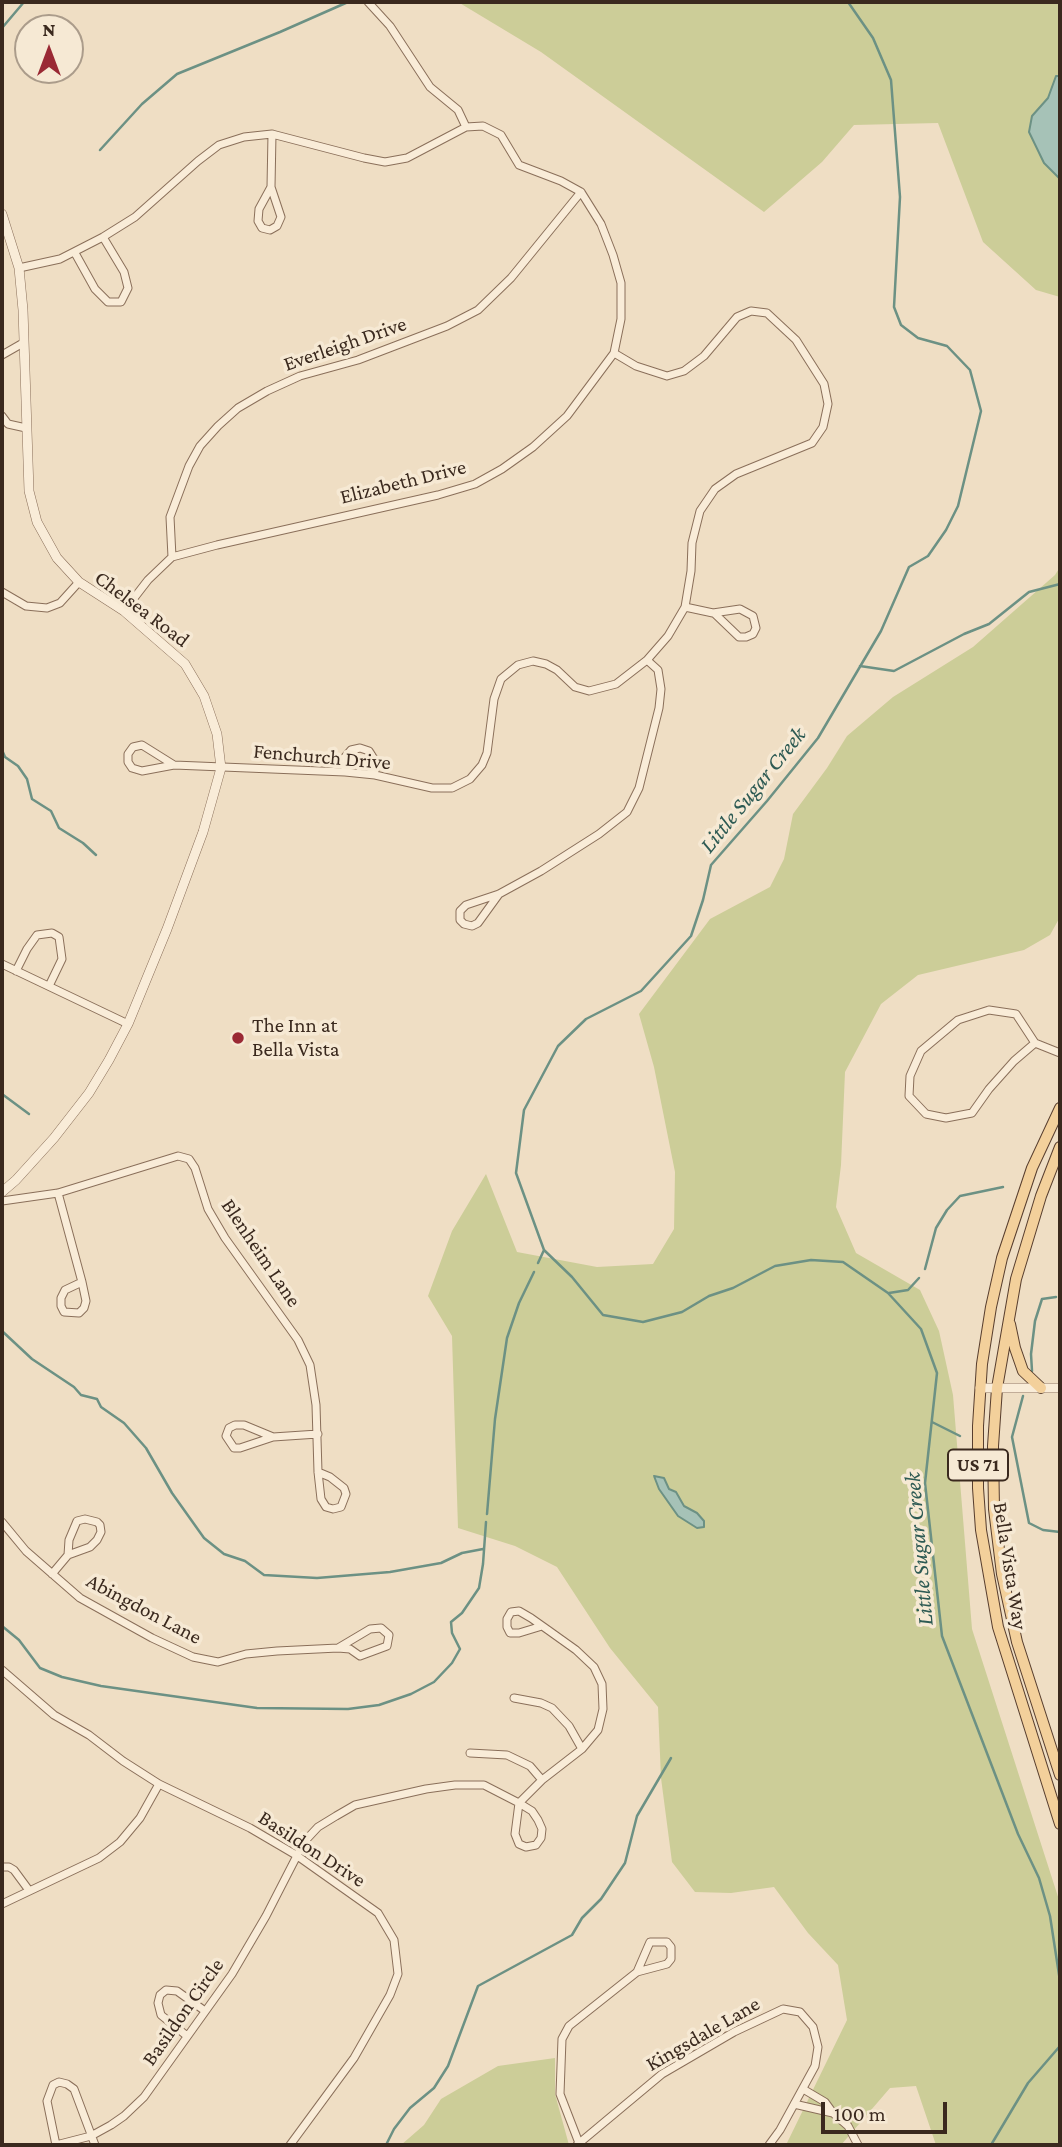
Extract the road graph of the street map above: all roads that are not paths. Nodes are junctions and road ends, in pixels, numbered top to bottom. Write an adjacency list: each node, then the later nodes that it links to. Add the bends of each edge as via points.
1 (368, 2): 2 (street, via 390,26 430,87 458,110)
2 (466, 127): 3 (street, via 407,158 385,162); 5 (street, via 483,126 501,135 519,165)
3 (272, 134): 4 (street); 7 (street, via 219,145 135,217)
4 (271, 187): 4 (street, via 258,221 270,230 281,217)
5 (580, 192): 11 (street, Elizabeth Drive, via 601,224 621,283 621,319); 15 (street, Everleigh Drive, via 511,278 478,310 358,360 300,376 238,408 200,446 189,466 170,517)
6 (2, 214): 9 (street, Chelsea Road)
7 (103, 237): 8 (street); 8 (street, via 124,272 128,288 121,302 108,302 95,289)
8 (75, 253): 9 (street)
9 (19, 268): 10 (street, Chelsea Road)
10 (23, 343): 12 (street); 14 (street, Chelsea Road)
11 (614, 353): 15 (street, Elizabeth Drive, via 568,416 533,447 475,484); 18 (street, Fenchurch Drive, via 667,376 684,371 704,356 737,317 751,311 767,313 796,340 824,384 828,404 823,427 812,443 736,474 715,489 700,511)
12 (2, 355)
13 (2, 416): 14 (street, via 8,424)
14 (26, 428): 16 (street, Chelsea Road, via 29,491 37,522 57,558)
15 (172, 557): 19 (street)
16 (79, 582): 17 (street, via 60,603 47,608 26,606); 19 (street, Chelsea Road)
17 (2, 592)
18 (685, 607): 20 (street); 21 (street, Fenchurch Drive)
19 (124, 611): 23 (street, Chelsea Road, via 185,664 213,721)
20 (713, 613): 20 (street, via 738,637 753,634 756,628 753,616 740,609)
21 (647, 660): 25 (street, Fenchurch Drive, via 616,684 589,691 575,687 546,664 518,665 502,680 494,699 487,753 470,779 452,789); 26 (street, via 658,670 659,708 639,788 627,812)
22 (174, 765): 22 (street, via 142,746 133,747 128,754 132,768 142,771); 23 (street, Fenchurch Drive)
23 (221, 768): 24 (street, Fenchurch Drive); 30 (street, Chelsea Road, via 203,832)
24 (345, 772): 25 (street, Fenchurch Drive); 25 (street, via 345,757 360,748 374,759)
25 (374, 775)
26 (499, 894): 26 (street, via 478,923 464,925 460,920 466,905)
27 (2, 964): 28 (street)
28 (16, 971): 29 (street); 29 (street, via 37,935 52,933 59,937 62,959)
29 (48, 986): 30 (street)
30 (128, 1024): 35 (street, Chelsea Road, via 89,1093)
31 (1035, 1043): 31 (street, via 1016,1014 989,1010 958,1020 921,1051 910,1076 909,1096 926,1114 946,1118 972,1113 1014,1060); 32 (street)
32 (1060, 1053)
33 (1060, 1108): 40 (main road, Bella Vista Way / US 71, via 1032,1168 1002,1258 990,1307)
34 (1060, 1147): 39 (main road, Bella Vista Way / US 71, via 1029,1231)
35 (2, 1192)
36 (58, 1193): 37 (street, Blenheim Lane); 38 (street); 44 (street, Blenheim Lane, via 178,1156 189,1160 225,1238 298,1340 310,1365)
37 (2, 1201)
38 (82, 1282): 38 (street, via 65,1290 61,1297 64,1312 79,1313 84,1308)
39 (1008, 1317): 41 (main road, Bella Vista Way / US 71); 42 (main road, via 1023,1371)
40 (980, 1388): 41 (street); 60 (main road, Bella Vista Way / US 71, via 978,1488 986,1563 1012,1674)
41 (997, 1388): 42 (street); 56 (main road, Bella Vista Way / US 71, via 994,1509 1002,1573 1017,1642)
42 (1041, 1388): 43 (street)
43 (1060, 1388)
44 (318, 1434): 45 (street); 46 (street, Blenheim Lane)
45 (273, 1437): 45 (street, via 244,1425 229,1428 226,1436 233,1447 240,1448)
46 (318, 1472): 46 (street, Blenheim Lane, via 326,1507 341,1507 344,1488)
47 (2, 1522): 49 (street, Abingdon Lane)
48 (68, 1555): 48 (street, via 97,1540 101,1532 97,1522 77,1521); 49 (street)
49 (52, 1574): 51 (street, Abingdon Lane, via 80,1598 204,1661)
50 (542, 1626): 50 (street, via 519,1611 510,1612 507,1619 510,1633); 54 (street, via 594,1667 601,1684 603,1709 598,1730)
51 (338, 1648): 51 (street, Abingdon Lane, via 370,1629 381,1628 389,1635 387,1646 360,1656)
52 (2, 1670): 58 (street, Basildon Drive, via 54,1715)
53 (514, 1698): 54 (street, via 552,1708)
54 (582, 1749): 57 (street)
55 (470, 1754): 57 (street, via 507,1755 530,1766)
56 (1060, 1775)
57 (542, 1780): 59 (street)
58 (159, 1784): 61 (street, Basildon Drive); 63 (street, via 120,1842 99,1858)
59 (519, 1803): 59 (street, via 532,1811 542,1829 536,1845 519,1844 515,1834); 61 (street, Basildon Circle, via 484,1785 396,1795 355,1805 336,1816 318,1828)
60 (1060, 1824)
61 (296, 1855): 66 (street, Basildon Circle, via 259,1928); 75 (street, Basildon Drive, via 378,1913 394,1940 398,1975 354,2058)
62 (2, 1867): 63 (street, via 15,1871)
63 (28, 1889): 64 (street)
64 (2, 1904)
65 (637, 1972): 65 (street, via 650,1942 667,1942 671,1947 667,1964); 72 (street, via 569,2026 562,2039 560,2094)
66 (205, 2011): 67 (street, Basildon Circle); 67 (street, via 177,1991 160,1995 161,2015)
67 (187, 2036): 71 (street, Basildon Circle, via 144,2096 124,2116)
68 (803, 2089): 69 (street, Kingsdale Lane); 70 (street, via 825,2102); 72 (street, Kingsdale Lane, via 815,2066 818,2047 813,2027 800,2012 783,2008 663,2074)
69 (794, 2104): 70 (street); 76 (street, Kingsdale Lane)
70 (833, 2113): 77 (street, via 848,2126)
71 (91, 2136): 73 (street, Basildon Circle); 73 (street, via 74,2089 59,2082 47,2101); 74 (street)
72 (578, 2144)
73 (56, 2145)
74 (95, 2145)
75 (290, 2145)
76 (769, 2145)
77 (858, 2145)

